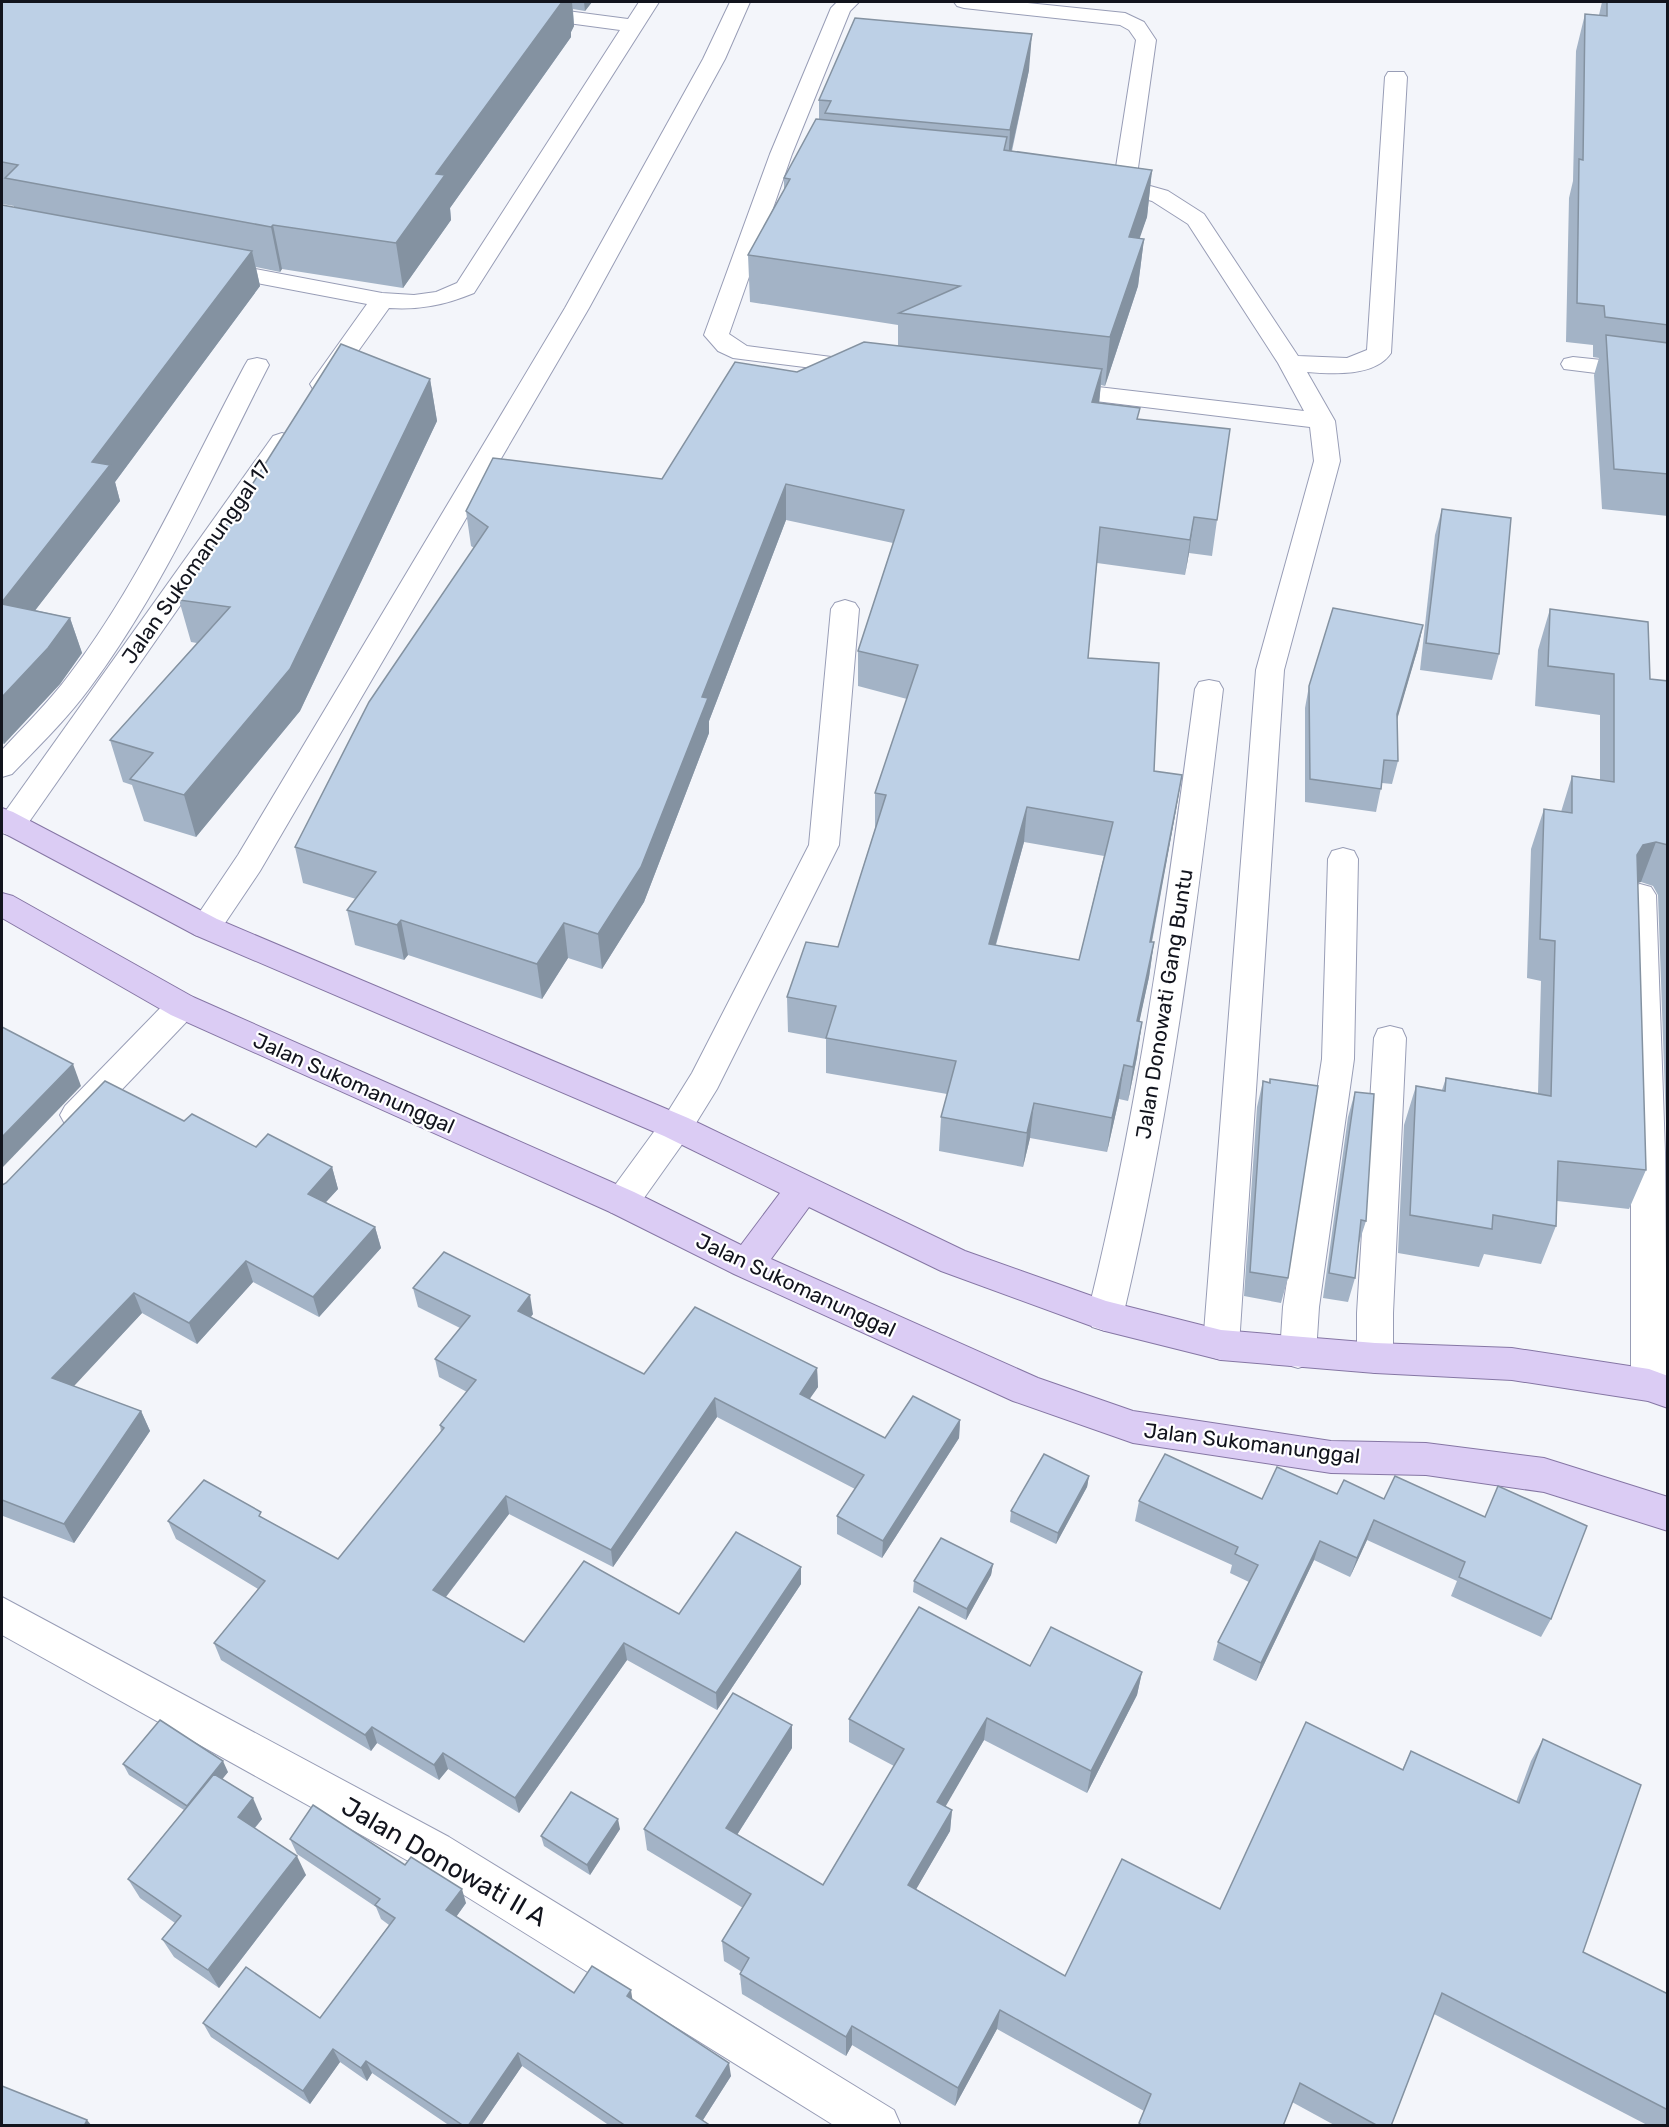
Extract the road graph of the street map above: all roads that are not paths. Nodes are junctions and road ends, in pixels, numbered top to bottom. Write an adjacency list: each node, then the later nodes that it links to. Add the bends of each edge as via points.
1 (457, 2): 6 (street)
2 (649, 2): 6 (street)
3 (740, 2): 26 (street, via 714,58 577,308 249,863)
4 (849, 2): 8 (street, via 841,8)
5 (964, 2): 12 (street, via 1125,19 1137,26 1146,40 1112,185 1160,196 1196,219)
6 (634, 26): 11 (street, via 466,288 414,302)
7 (1395, 77): 12 (street, via 1379,353 1368,362 1349,368)
8 (781, 154): 9 (street); 15 (street, via 717,335 727,346 742,353)
9 (805, 156)
10 (186, 263): 11 (street)
11 (382, 300): 22 (street, Jalan Sukomanunggal 17)
12 (1290, 363): 18 (street)
13 (1573, 364): 16 (street)
14 (257, 365): 21 (street, via 158,551 95,659 69,695)
15 (884, 370)
16 (1668, 375)
17 (1026, 386): 18 (street)
18 (1322, 421): 35 (street, via 1327,461 1269,670)
19 (845, 609): 29 (street, via 824,845 705,1080)
20 (1209, 689): 34 (street, Jalan Donowati Gang Buntu, via 1170,992 1126,1233)
21 (2, 767)
22 (6, 822): 26 (main road)
23 (1343, 859): 36 (street, via 1338,1059)
24 (1640, 895): 38 (street)
25 (2, 904): 27 (main road, Jalan Sukomanunggal)
26 (206, 927): 29 (main road)
27 (182, 1006): 30 (street); 32 (main road, Jalan Sukomanunggal)
28 (1390, 1038): 37 (street)
29 (676, 1127): 31 (main road); 32 (street)
30 (60, 1132)
31 (804, 1187): 33 (main road); 34 (main road, via 953,1261)
32 (622, 1202): 33 (main road, Jalan Sukomanunggal)
33 (747, 1263): 39 (main road, Jalan Sukomanunggal, via 1026,1390 1133,1427 1331,1457 1426,1459 1544,1475)
34 (1105, 1316): 35 (main road)
35 (1221, 1345): 36 (main road)
36 (1298, 1353): 37 (main road)
37 (1375, 1358): 38 (main road, via 1512,1364)
38 (1658, 1389)
39 (1654, 1509)
40 (2, 1615): 41 (street, Jalan Donowati II A, via 434,1852)
41 (878, 2126)

